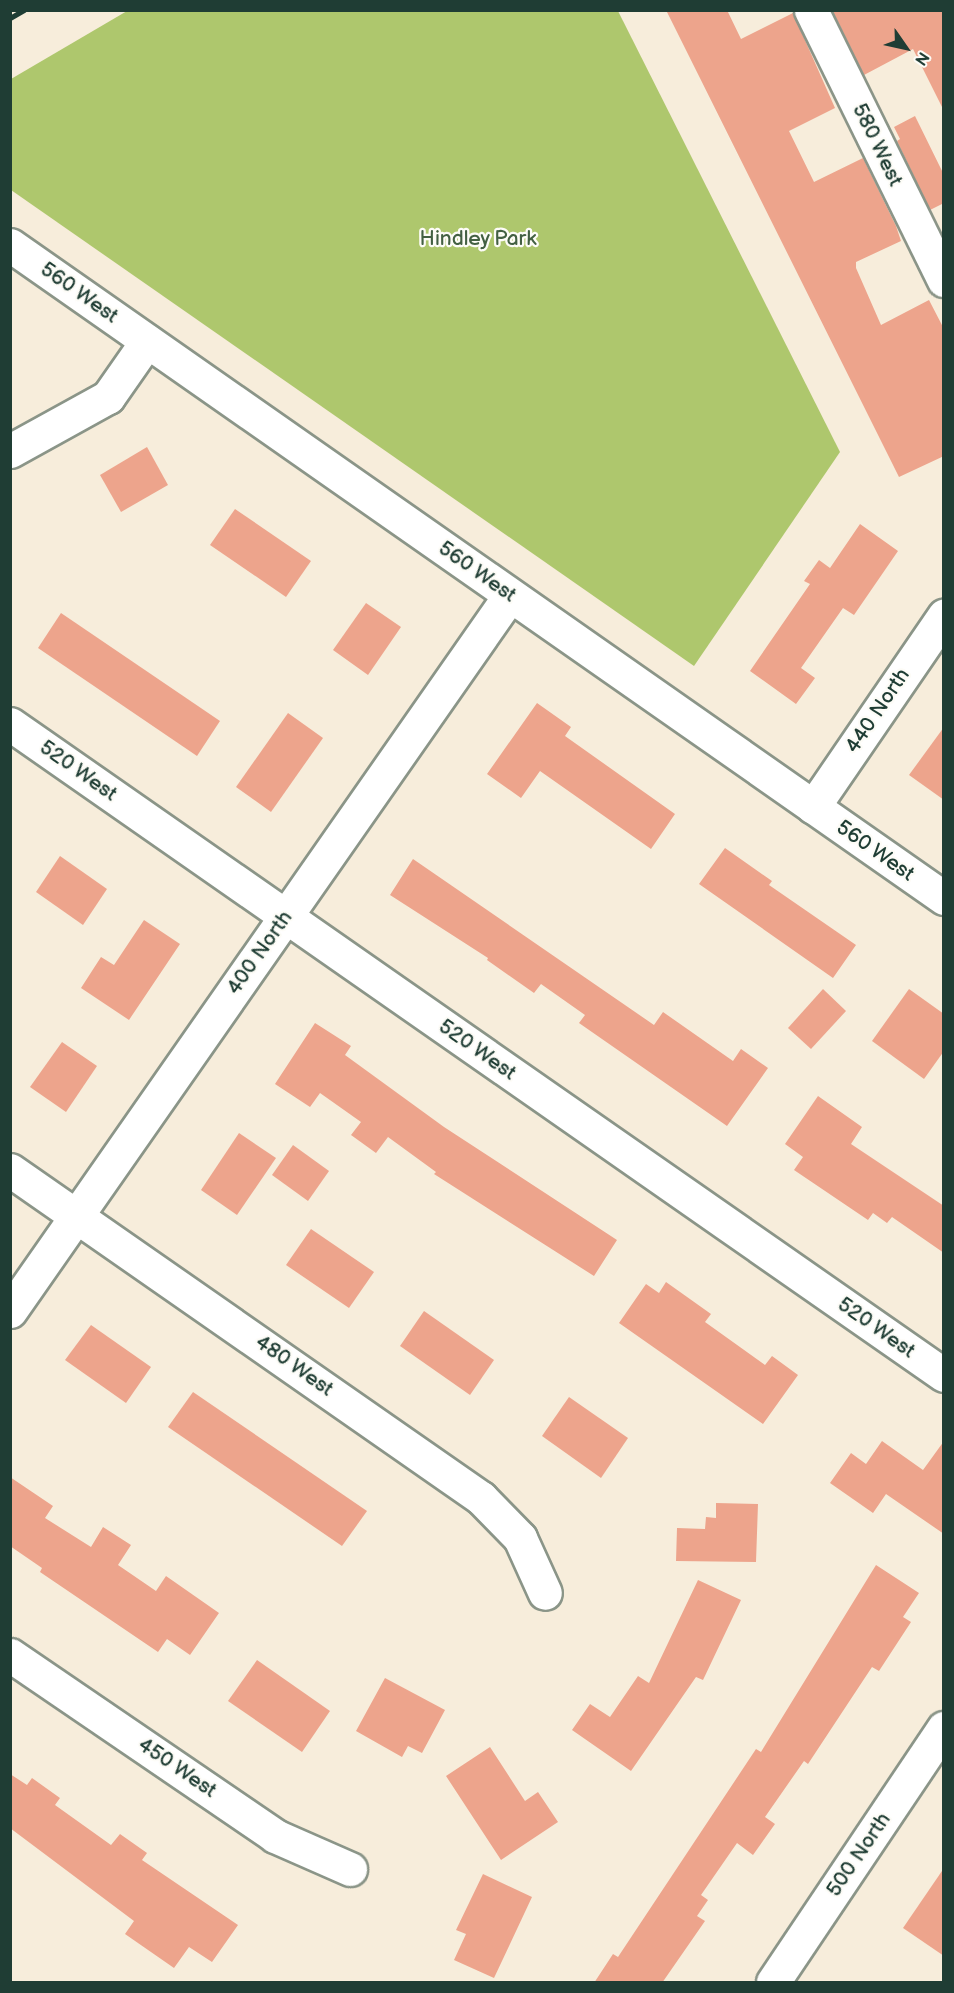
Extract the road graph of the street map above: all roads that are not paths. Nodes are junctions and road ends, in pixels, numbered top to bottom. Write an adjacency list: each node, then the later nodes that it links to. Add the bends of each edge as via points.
1 (811, 10): 3 (street, 580 West)
2 (10, 245): 4 (street, 560 West)
3 (944, 280)
4 (147, 341): 5 (street, via 108,397); 6 (street, 560 West)
5 (10, 451)
6 (510, 595): 9 (street, 560 West); 11 (street, 400 North)
7 (943, 618): 9 (street, 440 North)
8 (10, 724): 11 (street, 520 West)
9 (813, 807): 10 (street, 560 West)
10 (944, 898)
11 (286, 917): 13 (street, 400 North); 15 (street, 520 West)
12 (10, 1170): 13 (street, 480 West)
13 (77, 1216): 14 (street, 400 North); 16 (street, 480 West, via 481,1498 520,1538)
14 (10, 1311)
15 (944, 1375)
16 (545, 1593)
17 (10, 1655): 19 (street, 450 West, via 275,1836)
18 (939, 1746): 20 (street, 500 North)
19 (350, 1869)
20 (773, 1983)

